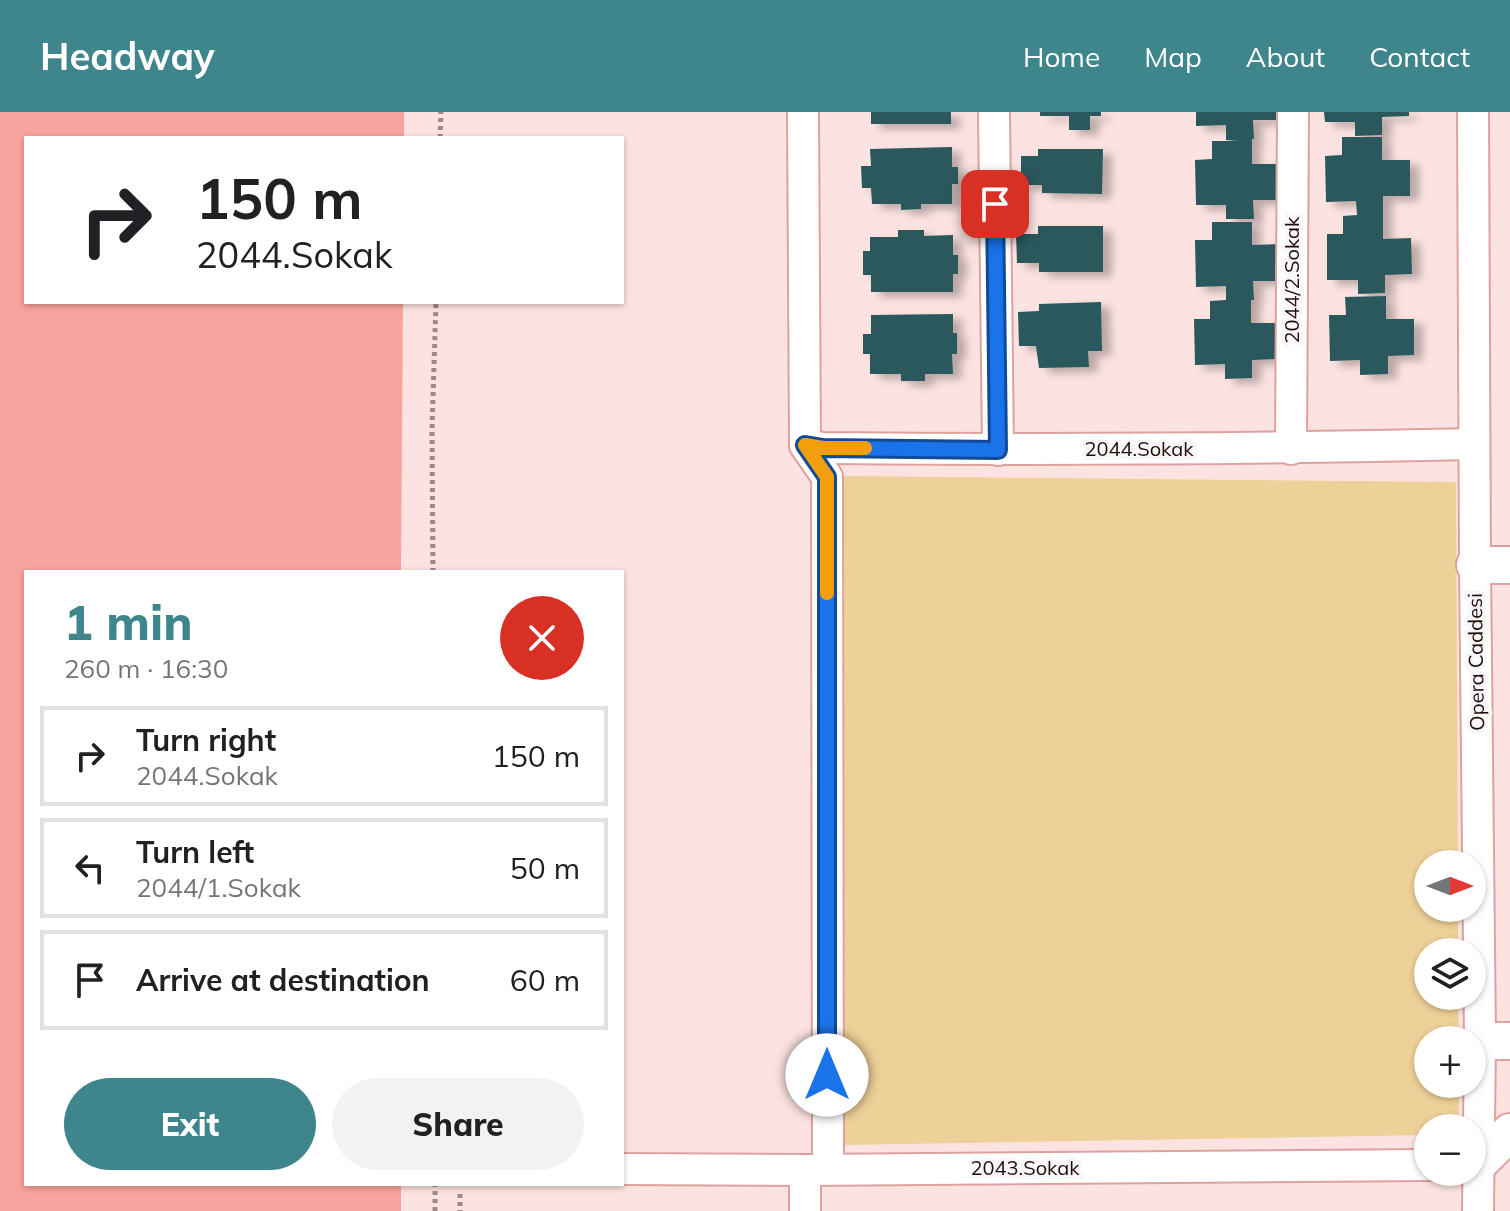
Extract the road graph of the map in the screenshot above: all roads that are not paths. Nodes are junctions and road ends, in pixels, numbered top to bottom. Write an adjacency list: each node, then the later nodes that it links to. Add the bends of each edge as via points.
1 (803, 112): 6 (street)
2 (994, 112): 8 (street)
3 (1293, 112): 7 (street, 2044/2.Sokak)
4 (1473, 112): 5 (street, Opera Caddesi)
5 (1474, 444): 7 (street, 2044.Sokak); 9 (street, Opera Caddesi)
6 (805, 445): 8 (street, 2044.Sokak); 16 (street, via 827,477)
7 (1291, 449): 8 (street, 2044.Sokak)
8 (998, 450)
9 (1492, 565): 10 (street, Opera Caddesi)
10 (1495, 1041): 11 (street, Opera Caddesi)
11 (1483, 1114)
12 (1510, 1132): 13 (street)
13 (1486, 1155)
14 (1414, 1165): 16 (street, 2043.Sokak)
15 (624, 1169): 16 (street, 2043.Sokak)
16 (816, 1169): 18 (street)
17 (1476, 1186): 19 (street, Opera Caddesi)
18 (805, 1211)
19 (1478, 1211)

